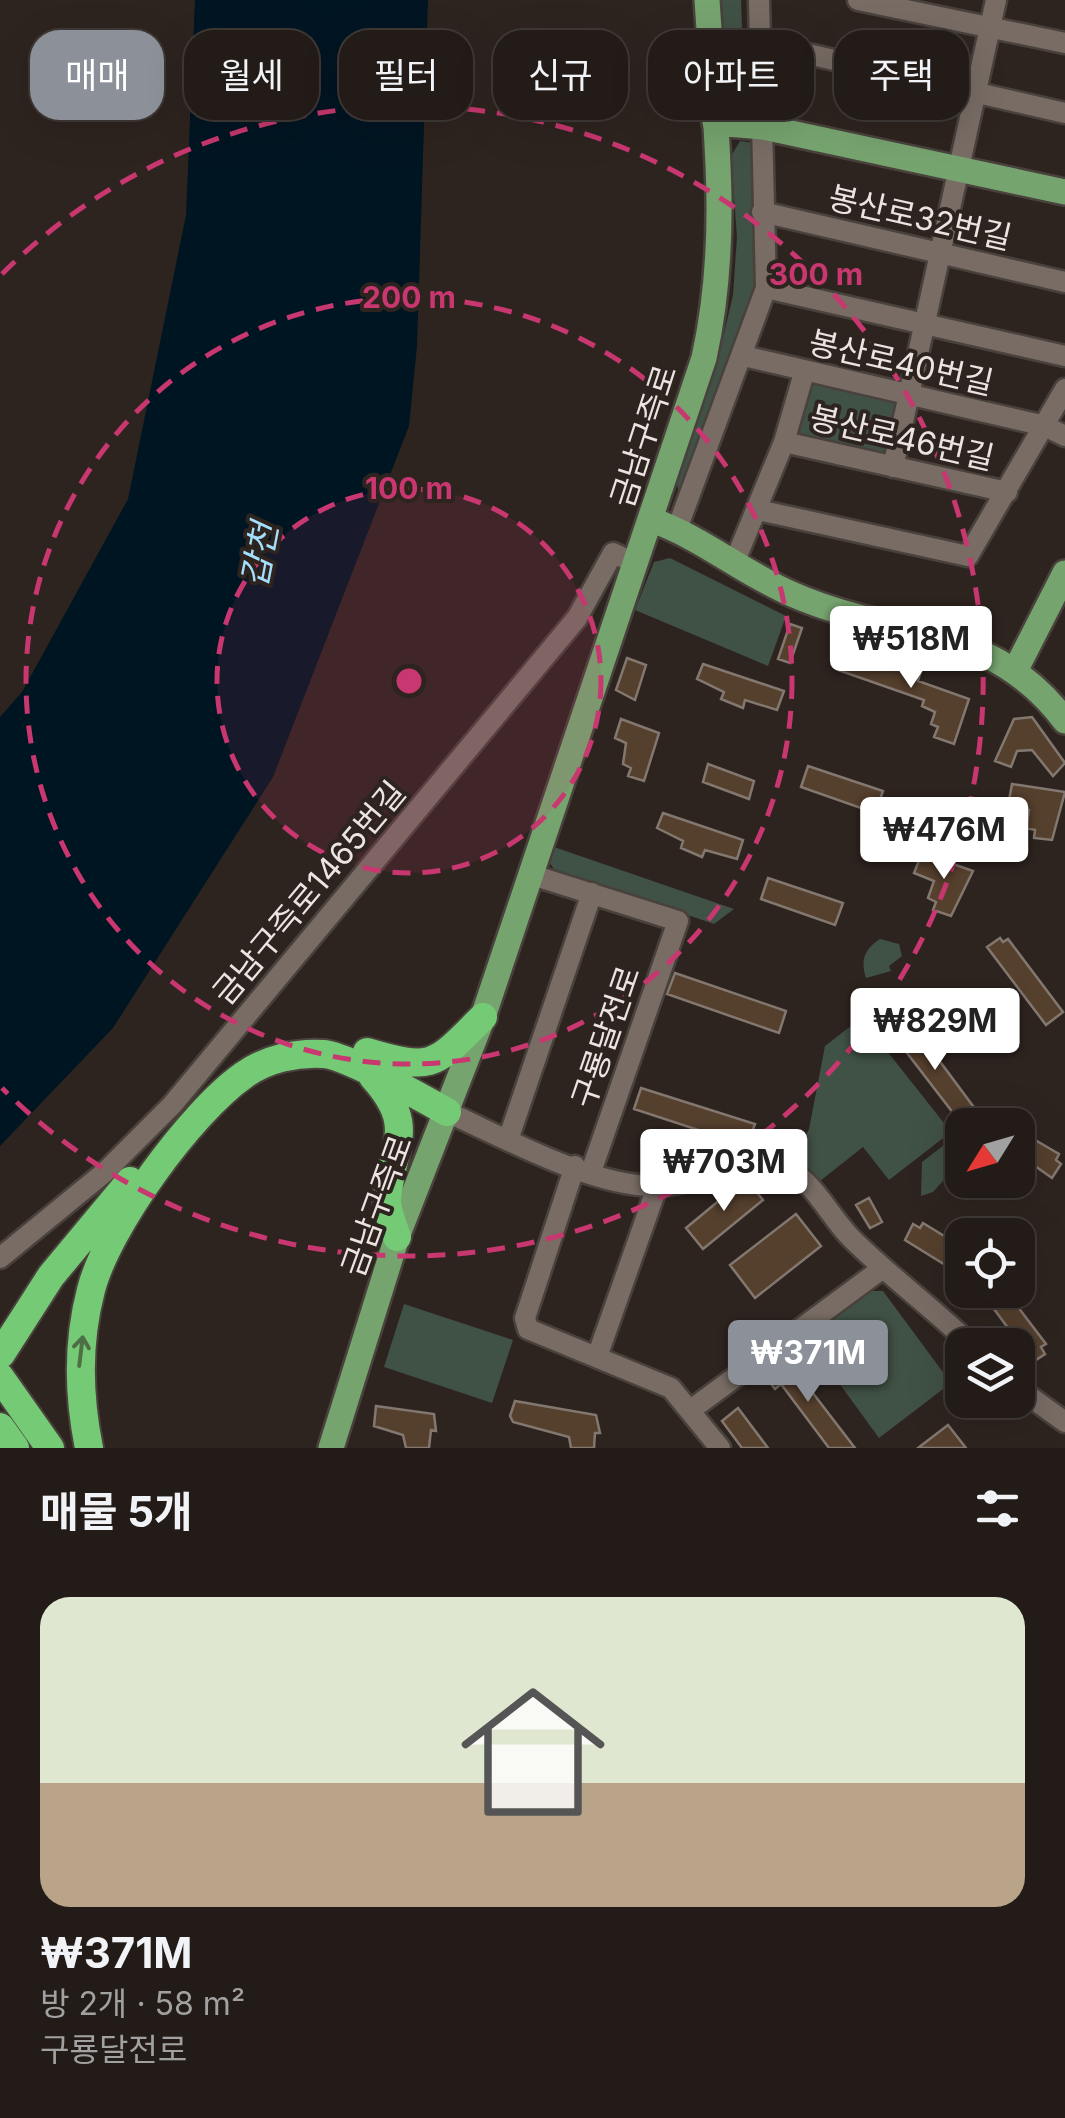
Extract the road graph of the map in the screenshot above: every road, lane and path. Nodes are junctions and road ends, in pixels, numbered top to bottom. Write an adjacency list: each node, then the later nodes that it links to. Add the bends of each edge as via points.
1 (707, 0): 12 (main road, 금남구즉로)
2 (758, 0): 6 (street)
3 (858, 0): 5 (street)
4 (996, 0): 5 (street)
5 (991, 26): 7 (street); 9 (street)
6 (759, 30)
7 (1065, 43)
8 (814, 55): 9 (street)
9 (976, 92): 10 (street); 14 (street)
10 (1065, 113)
11 (763, 120): 13 (street)
12 (714, 123): 13 (main road); 32 (main road, 금남구즉로, via 717,297)
13 (763, 127): 14 (main road); 16 (street)
14 (960, 168): 15 (main road); 17 (street)
15 (1065, 192)
16 (762, 212): 17 (street, 봉산로32번길); 19 (street)
17 (942, 254): 18 (street, 봉산로32번길); 20 (street)
18 (1065, 282)
19 (766, 288): 20 (street); 21 (street)
20 (926, 322): 22 (street); 25 (street)
21 (744, 356): 23 (street, 봉산로40번길); 33 (street)
22 (1065, 356)
23 (804, 373): 25 (street, 봉산로40번길); 28 (street)
24 (1065, 388): 26 (street)
25 (908, 395): 26 (street, 봉산로40번길); 29 (street)
26 (1045, 426): 27 (street, 봉산로40번길); 30 (street)
27 (1065, 436)
28 (784, 442): 29 (street, 봉산로46번길); 31 (street)
29 (893, 467): 30 (street, 봉산로46번길)
30 (1007, 492): 31 (street, via 968,556)
31 (758, 510): 34 (street)
32 (652, 520): 33 (main road); 35 (main road, 금남구즉로)
33 (677, 529): 34 (main road)
34 (735, 562): 37 (main road, via 803,599 980,650)
35 (634, 563): 39 (main road, 금남구즉로); 48 (street, 금남구즉로1465번길, via 613,553 577,618 172,1105)
36 (1065, 572): 37 (main road)
37 (1016, 669): 38 (main road)
38 (1065, 721)
39 (529, 874): 40 (street); 41 (main road, 금남구즉로)
40 (592, 894): 44 (street, 구룡달전로); 45 (street, 구룡달전로, via 678,921)
41 (483, 1017): 42 (highway, via 426,1064); 43 (main road, 금남구즉로)
42 (370, 1064): 43 (highway); 47 (highway, via 398,1110 397,1162 386,1201); 51 (highway, via 320,1039 282,1041 238,1062 204,1093 51,1276); 60 (highway, one-way to 42, via 79,1371 85,1320 109,1242 138,1195 246,1074 278,1058 325,1054)
43 (447, 1112): 44 (street); 47 (main road, 금남구즉로)
44 (508, 1140): 45 (street)
45 (583, 1169): 46 (street); 52 (street, 구룡달전로, via 524,1318 528,1329)
46 (657, 1186): 49 (street, via 758,1160 778,1164 804,1180); 52 (street)
47 (397, 1237): 61 (main road, 금남구즉로)
48 (0, 1258)
49 (884, 1268): 50 (street); 55 (street)
50 (952, 1328)
51 (1, 1354)
52 (597, 1356): 55 (street, 구룡달전로, via 658,1381)
53 (0, 1377): 59 (highway)
54 (1035, 1398): 56 (street)
55 (692, 1408): 62 (street, 구룡달전로)
56 (1062, 1414)
57 (0, 1427): 58 (highway)
58 (15, 1448)
59 (50, 1448)
60 (89, 1448)
61 (331, 1448)
62 (720, 1448)

